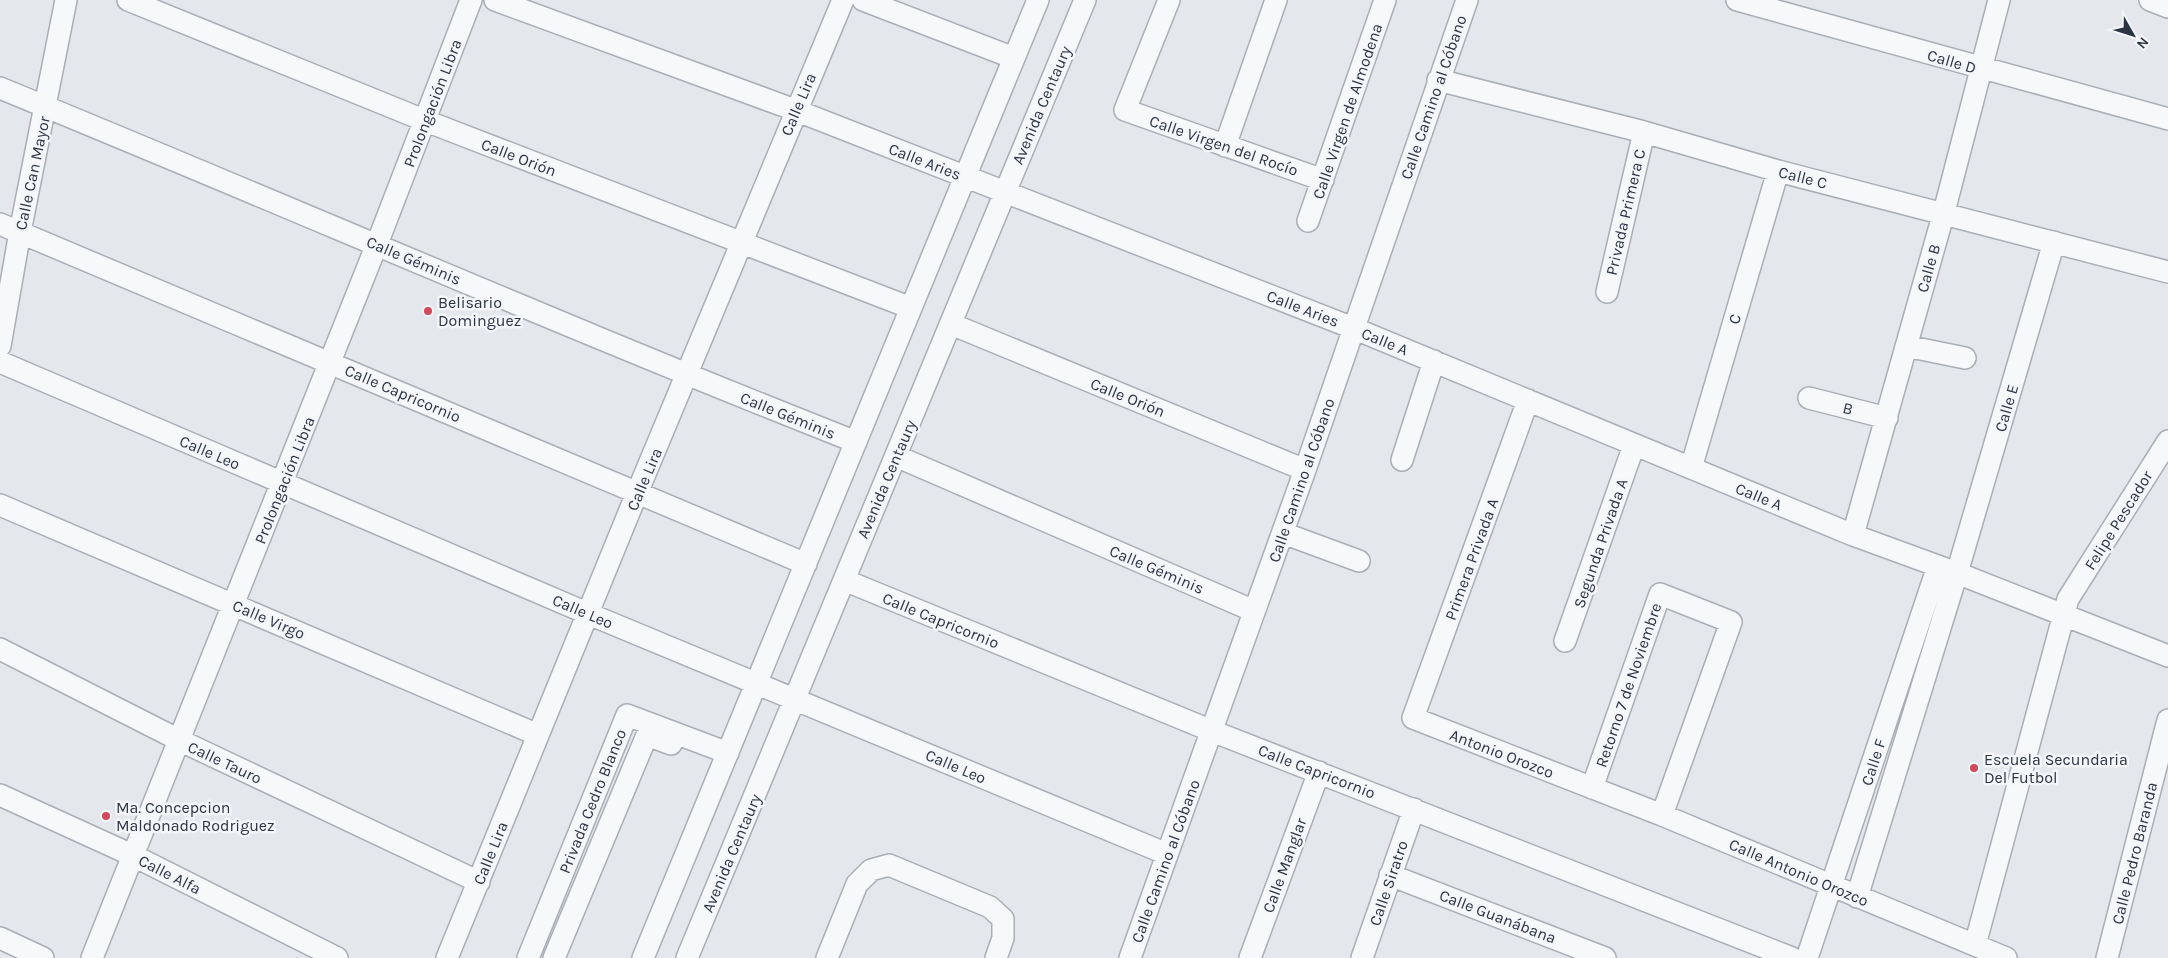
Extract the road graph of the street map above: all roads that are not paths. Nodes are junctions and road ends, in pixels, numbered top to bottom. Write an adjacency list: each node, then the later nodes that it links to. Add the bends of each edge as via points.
1 (66, 0): 21 (street, Calle Can Mayor)
2 (128, 0): 24 (street, Calle Orión)
3 (471, 0): 24 (street, Prolongación Libra)
4 (495, 0): 22 (street, Calle Aries)
5 (842, 0): 22 (street, Calle Lira)
6 (863, 0): 17 (street)
7 (1038, 0): 17 (street)
8 (1085, 0): 30 (street, Avenida Centaury)
9 (1169, 0): 26 (street, Calle Virgen del Rocío, via 1125,110)
10 (1276, 0): 26 (street)
11 (1385, 0): 29 (street, Calle Virgen de Almodena)
12 (1467, 0): 19 (street, Calle Camino al Cóbano)
13 (1738, 0): 18 (street, Calle D)
14 (1999, 0): 18 (street, Calle B)
15 (2150, 0): 16 (street)
16 (2168, 7)
17 (1014, 58): 28 (street)
18 (1980, 69): 23 (street, Calle D); 31 (street, Calle B)
19 (1438, 80): 25 (street, Calle C); 42 (street, Calle Camino al Cóbano)
20 (0, 88): 21 (street, Calle Géminis)
21 (45, 107): 34 (street, Calle Can Mayor); 37 (street, Calle Géminis)
22 (795, 110): 28 (street, Calle Aries); 35 (street, Calle Lira)
23 (2168, 119)
24 (426, 122): 35 (street, Calle Orión); 37 (street, Prolongación Libra)
25 (1644, 132): 27 (street, Calle C); 39 (street, Privada Primera C)
26 (1225, 146): 29 (street, Calle Virgen del Rocío)
27 (1778, 171): 31 (street, Calle C); 58 (street, C)
28 (965, 177): 30 (street, Calle Aries); 40 (street)
29 (1322, 180): 32 (street, Calle Virgen de Almodena)
30 (1006, 192): 41 (street, Avenida Centaury); 42 (street, Calle Aries)
31 (1944, 212): 36 (street, Calle C); 44 (street, Calle B)
32 (1308, 221)
33 (0, 224): 34 (street, Calle Capricornio)
34 (20, 232): 43 (street, Calle Can Mayor); 48 (street, Calle Capricornio)
35 (741, 242): 40 (street, Calle Orión); 49 (street, Calle Lira)
36 (2054, 242): 38 (street, Calle C); 67 (street, Calle E)
37 (377, 244): 48 (street, Prolongación Libra); 49 (street, Calle Géminis)
38 (2168, 272)
39 (1607, 292)
40 (911, 308): 54 (street)
41 (951, 324): 56 (street, Avenida Centaury); 59 (street, Calle Orión)
42 (1353, 328): 46 (street, Calle A); 59 (street, Calle Camino al Cóbano)
43 (0, 346)
44 (1906, 346): 45 (street); 52 (street, Calle B)
45 (1964, 358)
46 (1434, 361): 51 (street, Calle A); 57 (street)
47 (0, 362): 60 (street, Calle Leo)
48 (330, 362): 60 (street, Prolongación Libra); 61 (street, Calle Capricornio)
49 (687, 376): 54 (street, Calle Géminis); 61 (street, Calle Lira)
50 (1809, 398): 52 (street, B)
51 (1528, 400): 55 (street, Calle A); 78 (street, Primera Privada A)
52 (1887, 418): 64 (street, Calle B)
53 (2168, 441): 70 (street, Felipe Pescador)
54 (856, 442): 66 (street)
55 (1634, 445): 58 (street, Calle A); 73 (street, Segunda Privada A)
56 (896, 456): 68 (street, Avenida Centaury); 71 (street, Calle Géminis)
57 (1402, 460)
58 (1690, 468): 64 (street, Calle A)
59 (1306, 470): 63 (street, Calle Camino al Cóbano)
60 (282, 484): 69 (street, Prolongación Libra); 72 (street, Calle Leo)
61 (637, 493): 66 (street, Calle Capricornio); 72 (street, Calle Lira)
62 (0, 505): 69 (street, Calle Virgo)
63 (1283, 533): 65 (street); 71 (street, Calle Camino al Cóbano)
64 (1853, 535): 67 (street, Calle A)
65 (1359, 561)
66 (806, 564): 76 (street)
67 (1948, 570): 70 (street, Calle A); 93 (street, Calle F); 94 (street, Calle F)
68 (844, 580): 77 (street, Avenida Centaury); 80 (street, Calle Capricornio)
69 (234, 604): 81 (street, Calle Virgo); 82 (street, Prolongación Libra)
70 (2066, 607): 75 (street, Calle A); 96 (street, Felipe Pescador)
71 (1254, 611): 80 (street, Calle Camino al Cóbano)
72 (589, 614): 76 (street, Calle Leo); 81 (street, Calle Lira)
73 (1565, 641)
74 (0, 649): 82 (street, Calle Tauro)
75 (2168, 656)
76 (757, 683): 77 (street, Calle Leo); 83 (street)
77 (795, 699): 89 (street, Calle Leo); 105 (street, Avenida Centaury)
78 (1413, 718): 85 (street, Antonio Orozco)
79 (2168, 720): 114 (street, Calle Pedro Baranda)
80 (1212, 731): 84 (street, Calle Capricornio); 89 (street, Calle Camino al Cóbano)
81 (538, 735): 92 (street, Calle Lira)
82 (179, 740): 90 (street, Prolongación Libra); 92 (street, Calle Tauro)
83 (726, 758): 102 (street, Privada Cedro Blanco, via 627,715); 103 (street, Privada Cedro Blanco, via 647,735); 104 (street)
84 (1318, 772): 87 (street, Calle Capricornio); 109 (street, Calle Manglar)
85 (1592, 788): 88 (street, Calle Antonio Orozco); 88 (street, Retorno 7 de Noviembre, via 1660,594 1731,622)
86 (0, 795): 90 (street, Calle Alfa)
87 (1414, 808): 91 (street, Calle Siratro); 111 (street, Calle Capricornio)
88 (1662, 815): 93 (street, Calle Antonio Orozco)
89 (1167, 854): 108 (street, Calle Camino al Cóbano)
90 (134, 856): 99 (street, Prolongación Libra); 100 (street, Calle Alfa)
91 (1390, 874): 97 (street, Calle Guanábana); 110 (street, Calle Siratro)
92 (478, 882): 101 (street, Calle Lira)
93 (1832, 886): 94 (street, Calle Antonio Orozco); 112 (street, Calle F)
94 (1857, 896): 96 (street, Calle Antonio Orozco)
95 (0, 938): 98 (street)
96 (1974, 945): 113 (street, Calle Antonio Orozco)
97 (1592, 956)
98 (43, 958)
99 (92, 958)
100 (338, 958)
101 (447, 958)
102 (528, 958)
103 (554, 958)
104 (643, 958)
105 (687, 958)
106 (826, 958): 107 (street, via 857,884 871,870 889,865 990,907 1003,919 1003,938)
107 (996, 958)
108 (1130, 958)
109 (1250, 958)
110 (1362, 958)
111 (1792, 958)
112 (1806, 958)
113 (2006, 958)
114 (2106, 958)

